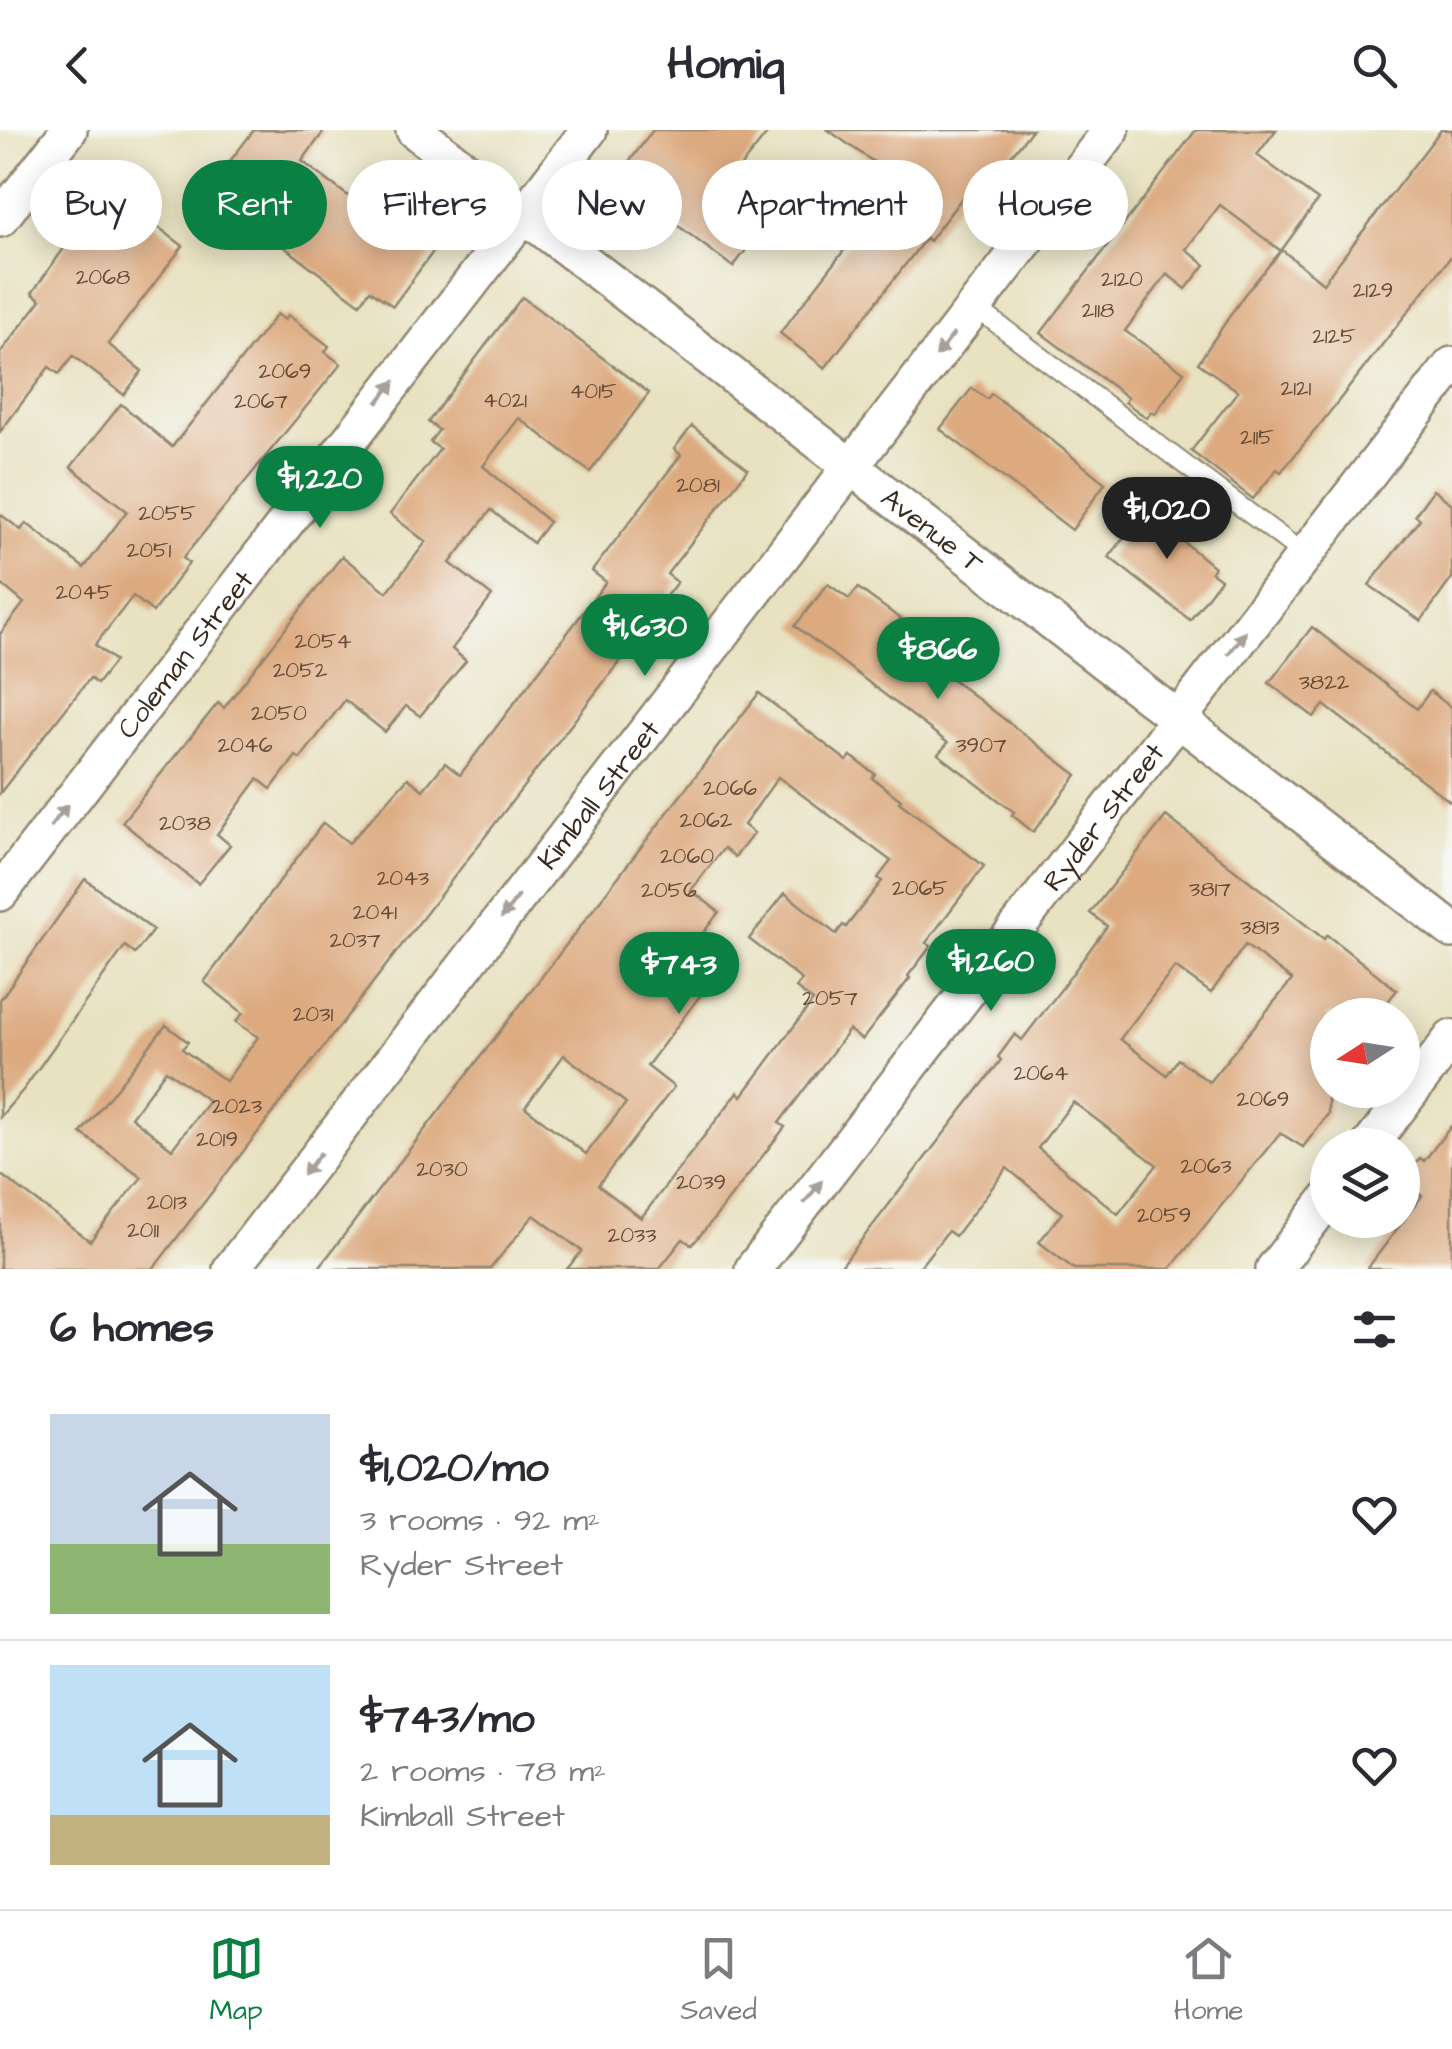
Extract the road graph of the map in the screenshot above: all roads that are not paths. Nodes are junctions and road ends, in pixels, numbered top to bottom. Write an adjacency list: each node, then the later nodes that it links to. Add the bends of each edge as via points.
1 (69, 130): 6 (street)
2 (414, 130): 5 (street, Avenue T)
3 (588, 130): 5 (street, Coleman Street)
4 (1112, 130): 7 (street, Kimball Street)
5 (523, 214): 9 (street, Avenue T); 12 (street, Coleman Street, one-way to 5)
6 (0, 220)
7 (975, 307): 9 (street, Kimball Street, one-way to 9); 10 (lane)
8 (1452, 365): 10 (street, Ryder Street)
9 (850, 467): 11 (street, Avenue T); 17 (street, Kimball Street, one-way to 17)
10 (1305, 555): 11 (street, Ryder Street, one-way to 10)
11 (1177, 720): 13 (street, Avenue T); 18 (street, Ryder Street, one-way to 11)
12 (0, 893)
13 (1452, 930)
14 (1452, 1038): 15 (street)
15 (1383, 1128)
16 (1310, 1223): 19 (street)
17 (231, 1269)
18 (753, 1269)
19 (1274, 1269)

